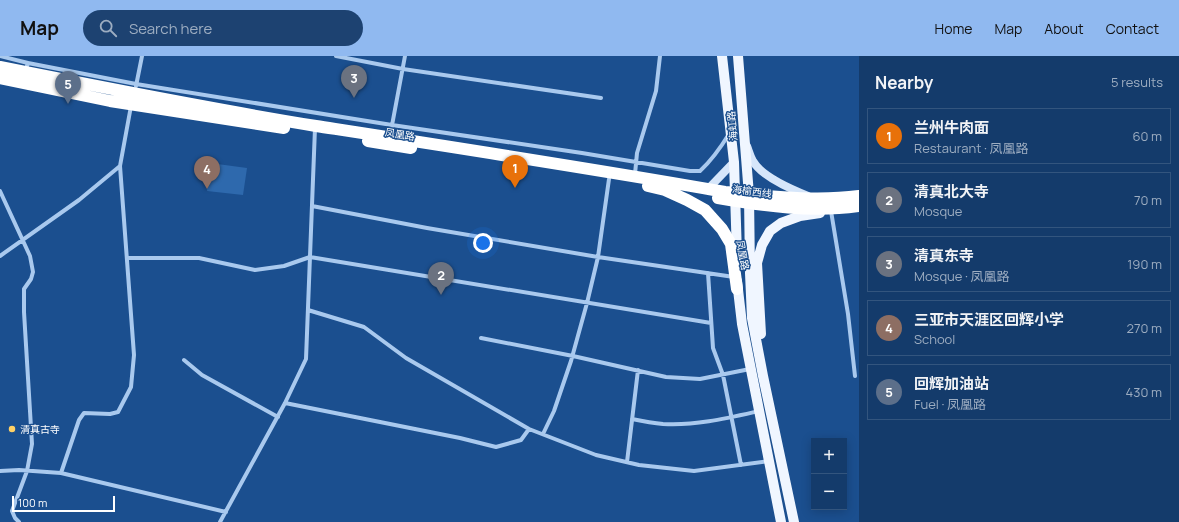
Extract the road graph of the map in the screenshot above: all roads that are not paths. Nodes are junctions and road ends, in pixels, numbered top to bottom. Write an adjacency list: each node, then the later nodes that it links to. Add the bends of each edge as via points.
1 (0, 56): 9 (street)
2 (142, 56): 12 (street)
3 (336, 56): 10 (street)
4 (405, 56): 10 (street)
5 (660, 56): 18 (street, via 656,91)
6 (722, 56): 16 (main road, 海虹路)
7 (738, 56): 17 (main road, 海虹路)
8 (0, 67): 9 (highway, 凤凰路)
9 (27, 67): 12 (highway, 凤凰路)
10 (403, 69): 13 (street); 15 (street)
11 (0, 78): 12 (highway, 凤凰路, via 110,101)
12 (134, 94): 14 (highway, 凤凰路); 15 (street); 20 (street)
13 (601, 98)
14 (315, 129): 15 (highway, 凤凰路); 21 (highway, 凤凰路); 29 (street)
15 (391, 131): 18 (street, via 582,153); 22 (highway, 凤凰路)
16 (731, 132): 18 (street, via 717,153 700,171); 19 (main road, 海虹路)
17 (746, 143): 27 (main road, 海虹路); 28 (street, via 753,162 764,173 795,191)
18 (636, 162): 22 (street)
19 (734, 162): 23 (street); 25 (main road, 海虹路)
20 (120, 166): 32 (street, via 79,200); 35 (street)
21 (609, 179): 22 (highway, 凤凰路); 36 (street)
22 (638, 181): 23 (highway, 凤凰路); 25 (highway, 海榆西线); 38 (highway, 凤凰路, via 665,190 705,210 731,244)
23 (708, 189): 25 (highway, 凤凰路)
24 (0, 192): 32 (street)
25 (732, 195): 27 (highway, 海榆西线); 38 (main road, 凤凰路)
26 (859, 196): 28 (highway, 海榆西线)
27 (749, 199): 28 (highway, 海榆西线); 30 (highway, 海榆西线, via 759,205 813,209); 48 (main road, 凤凰路, via 752,318)
28 (819, 199)
29 (312, 206): 34 (street); 36 (street)
30 (855, 207): 31 (main road)
31 (831, 211): 48 (main road, via 800,216 781,223 770,231 762,245 757,263); 49 (street)
32 (22, 241): 33 (street); 61 (street, via 30,256 33,272 24,289 32,444)
33 (0, 256)
34 (310, 257): 35 (street, via 284,266 254,270 199,258); 39 (street); 40 (street)
35 (127, 258): 62 (street, via 134,355 131,387 118,412 84,413 79,420)
36 (598, 258): 37 (street); 39 (street)
37 (708, 273): 38 (street); 41 (street)
38 (736, 283): 45 (main road, 凤凰路)
39 (587, 304): 41 (street); 43 (street)
40 (308, 310): 50 (street, via 306,359); 55 (street, via 364,328 406,358)
41 (711, 323): 47 (street, via 713,348)
42 (481, 338): 43 (street)
43 (572, 356): 46 (street); 56 (street, via 554,411)
44 (184, 360): 52 (street, via 202,375)
45 (751, 369): 47 (street); 51 (main road, 凤凰路)
46 (638, 370): 47 (street, via 666,377 700,379); 54 (street)
47 (723, 375): 53 (street)
48 (763, 376): 67 (main road, 凤凰路)
49 (855, 376)
50 (285, 403): 52 (street); 55 (street, via 496,447 520,440)
51 (759, 411): 53 (street); 57 (main road, 凤凰路)
52 (278, 417): 63 (street)
53 (732, 417): 54 (street, via 663,424); 59 (street)
54 (632, 419): 58 (street)
55 (529, 429): 56 (street)
56 (543, 434): 58 (street, via 596,455)
57 (769, 461): 59 (street); 66 (main road, 凤凰路)
58 (627, 462): 59 (street, via 694,471)
59 (741, 465)
60 (0, 471): 61 (street)
61 (27, 471): 62 (street); 64 (street, via 12,511)
62 (61, 474): 63 (street)
63 (226, 512): 65 (street)
64 (19, 522)
65 (220, 522)
66 (781, 522)
67 (794, 522)

